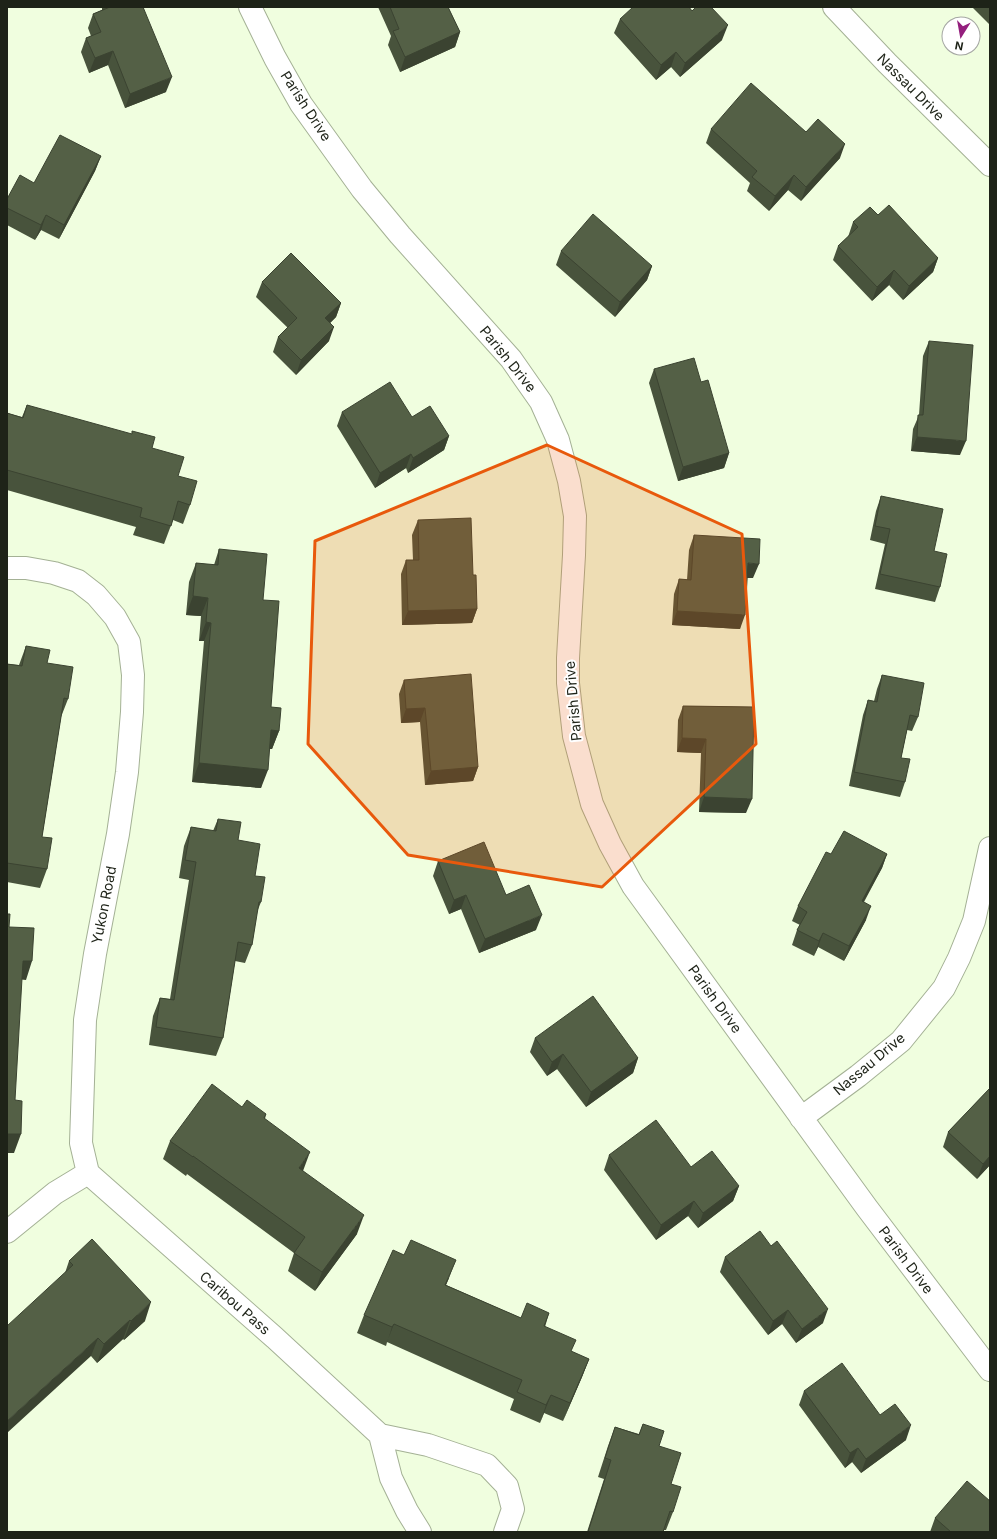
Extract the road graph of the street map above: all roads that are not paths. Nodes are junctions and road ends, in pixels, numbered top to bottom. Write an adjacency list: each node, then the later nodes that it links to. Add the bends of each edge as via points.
1 (250, 7): 6 (street, Parish Drive, via 301,104 362,188 400,235 511,359 541,402 558,440 575,516 568,683 574,736 592,804 633,886)
2 (834, 7): 3 (street, Nassau Drive, via 886,63)
3 (990, 165)
4 (7, 568): 7 (street, Yukon Road, via 26,568 54,573 78,581 96,595 115,617 129,642 133,675 127,772 85,1020 81,1143)
5 (990, 848): 6 (street, Nassau Drive, via 974,921 944,988 901,1041)
6 (801, 1118): 9 (street, Parish Drive)
7 (88, 1173): 8 (street, via 55,1193); 10 (street, Caribou Pass)
8 (7, 1232)
9 (990, 1370)
10 (380, 1435): 11 (street, via 391,1478); 12 (street, via 428,1445 487,1466 507,1486 513,1509)
11 (420, 1532)
12 (505, 1532)

